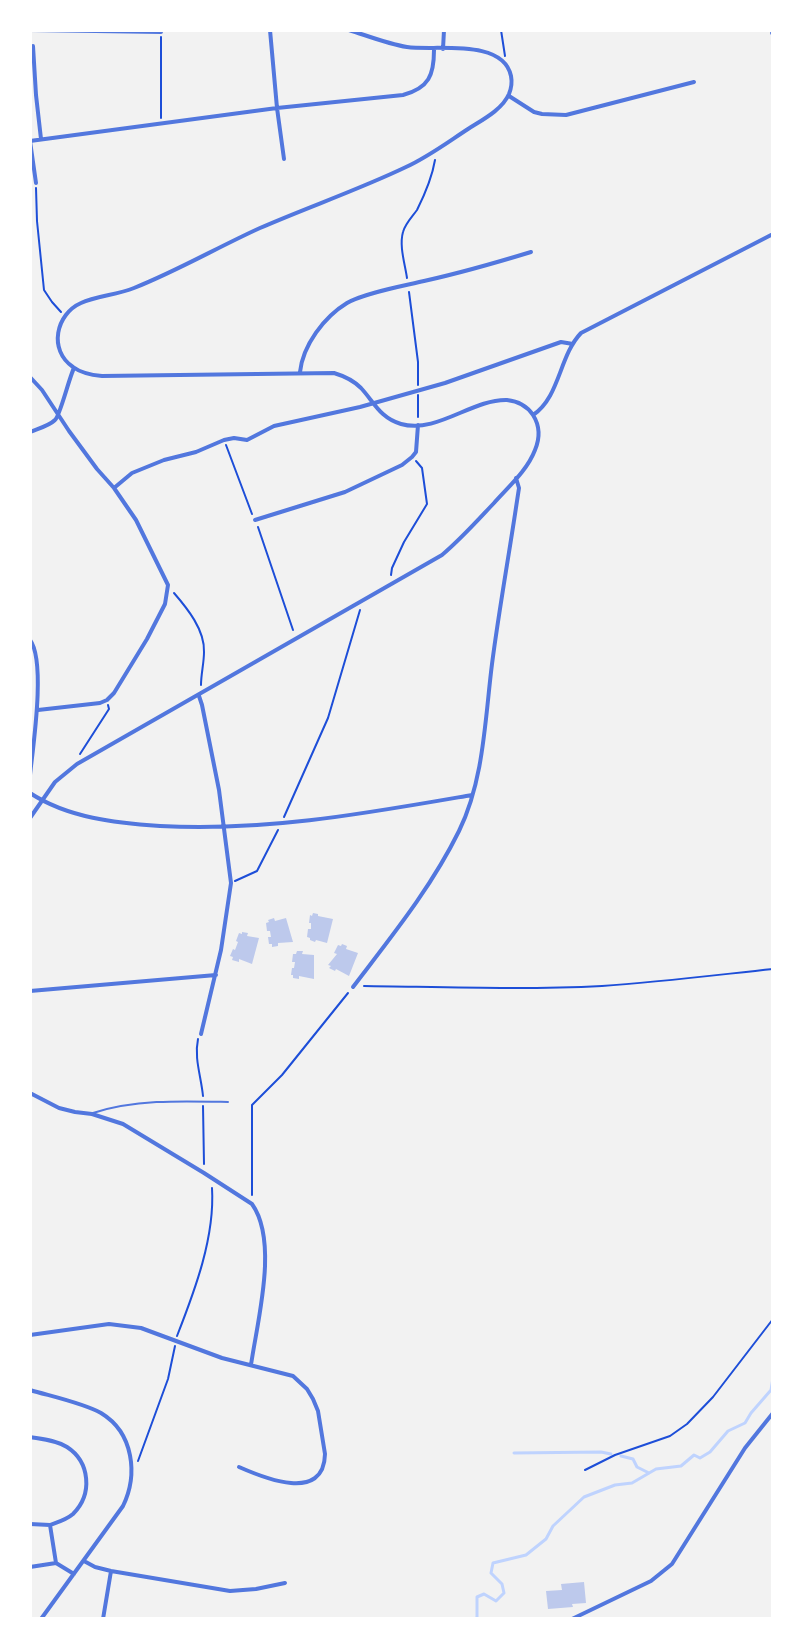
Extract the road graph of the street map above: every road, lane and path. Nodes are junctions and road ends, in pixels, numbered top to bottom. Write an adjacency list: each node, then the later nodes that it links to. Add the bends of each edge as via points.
1 (30, 30): 6 (street)
2 (270, 30): 13 (street)
3 (349, 30): 8 (street, via 404,47)
4 (444, 30): 9 (street)
5 (501, 30): 10 (path)
6 (161, 31): 14 (path)
7 (33, 46): 15 (street)
8 (434, 49): 9 (street); 13 (street, via 429,80 411,93)
9 (443, 49): 10 (street, via 488,53)
10 (507, 66): 12 (street)
11 (694, 82): 12 (street, via 559,116 534,112)
12 (508, 95): 17 (street, via 483,120)
13 (277, 108): 14 (street); 18 (street)
14 (161, 123): 15 (street)
15 (41, 139): 16 (street)
16 (30, 141): 19 (street)
17 (433, 151): 22 (path, via 432,176 402,234); 23 (street, via 407,167 134,288 81,303)
18 (284, 159)
19 (36, 183): 23 (path, via 44,290)
20 (773, 234): 24 (street, via 586,330)
21 (531, 252): 22 (street)
22 (408, 285): 26 (street, via 348,302 315,334); 28 (path)
23 (64, 315): 25 (street, via 58,342)
24 (573, 344): 28 (street, via 561,342); 30 (street, via 546,403)
25 (74, 368): 26 (street, via 102,376); 31 (street)
26 (300, 373): 29 (street, via 345,377)
27 (30, 377): 31 (street)
28 (418, 390): 29 (street); 32 (path)
29 (372, 403): 32 (street, via 391,420); 34 (street, via 274,426 247,440)
30 (533, 415): 32 (street, via 519,403 502,401); 36 (street, via 537,445)
31 (59, 416): 33 (street); 37 (street)
32 (418, 425): 35 (street)
33 (30, 432)
34 (224, 440): 37 (street, via 132,473); 38 (path)
35 (412, 457): 39 (street, via 345,492); 40 (path, via 422,468 427,504 392,568)
36 (516, 478): 40 (street, via 450,548); 51 (street, via 519,488)
37 (114, 488): 41 (street)
38 (249, 508)
39 (255, 520): 43 (path)
40 (394, 582): 42 (street)
41 (168, 585): 45 (path, via 200,631 205,650); 46 (street, via 165,604 147,639)
42 (362, 601): 43 (street); 54 (path, via 328,718)
43 (296, 639): 45 (street)
44 (30, 640): 47 (street, via 36,651)
45 (199, 696): 48 (street); 55 (street)
46 (107, 700): 47 (street); 48 (path, via 109,709)
47 (38, 710): 49 (street)
48 (77, 764): 52 (street)
49 (30, 775)
50 (30, 793): 52 (street)
51 (472, 795): 54 (street); 59 (street, via 460,830 409,914)
52 (41, 800): 53 (street); 55 (street, via 124,824)
53 (30, 818)
54 (281, 824): 55 (street); 56 (path, via 257,871)
55 (223, 827): 56 (street)
56 (231, 883): 58 (street)
57 (773, 969): 59 (path, via 600,986)
58 (216, 975): 60 (street); 61 (street)
59 (353, 987): 68 (path, via 252,1105)
60 (30, 991)
61 (201, 1034): 63 (path, via 196,1058)
62 (30, 1093): 65 (street, via 66,1111)
63 (203, 1101): 64 (lane); 65 (lane, via 127,1105); 66 (path)
64 (228, 1102)
65 (92, 1114): 66 (street, via 134,1130)
66 (204, 1173): 67 (street)
67 (210, 1177): 68 (street); 71 (path, via 213,1204 205,1251)
68 (252, 1204): 72 (street, via 266,1258)
69 (773, 1319): 78 (path, via 687,1424)
70 (30, 1335): 71 (street, via 109,1324)
71 (176, 1340): 72 (street); 76 (path, via 168,1379)
72 (251, 1365): 77 (street, via 293,1376 307,1389 318,1411 325,1459 318,1474 300,1484)
73 (30, 1390): 81 (street, via 97,1411 119,1429 128,1446 129,1493)
74 (773, 1413): 89 (street, via 672,1564 651,1581)
75 (30, 1437): 80 (street, via 70,1448 86,1475 86,1492 78,1508)
76 (138, 1460)
77 (239, 1467)
78 (585, 1470)
79 (30, 1524): 80 (street)
80 (50, 1525): 82 (street)
81 (83, 1561): 84 (street); 85 (street)
82 (56, 1563): 83 (street); 85 (street)
83 (30, 1567)
84 (111, 1571): 86 (street, via 230,1591); 88 (street)
85 (74, 1574): 87 (street)
86 (285, 1583)
87 (41, 1619)
88 (103, 1619)
89 (572, 1619)

